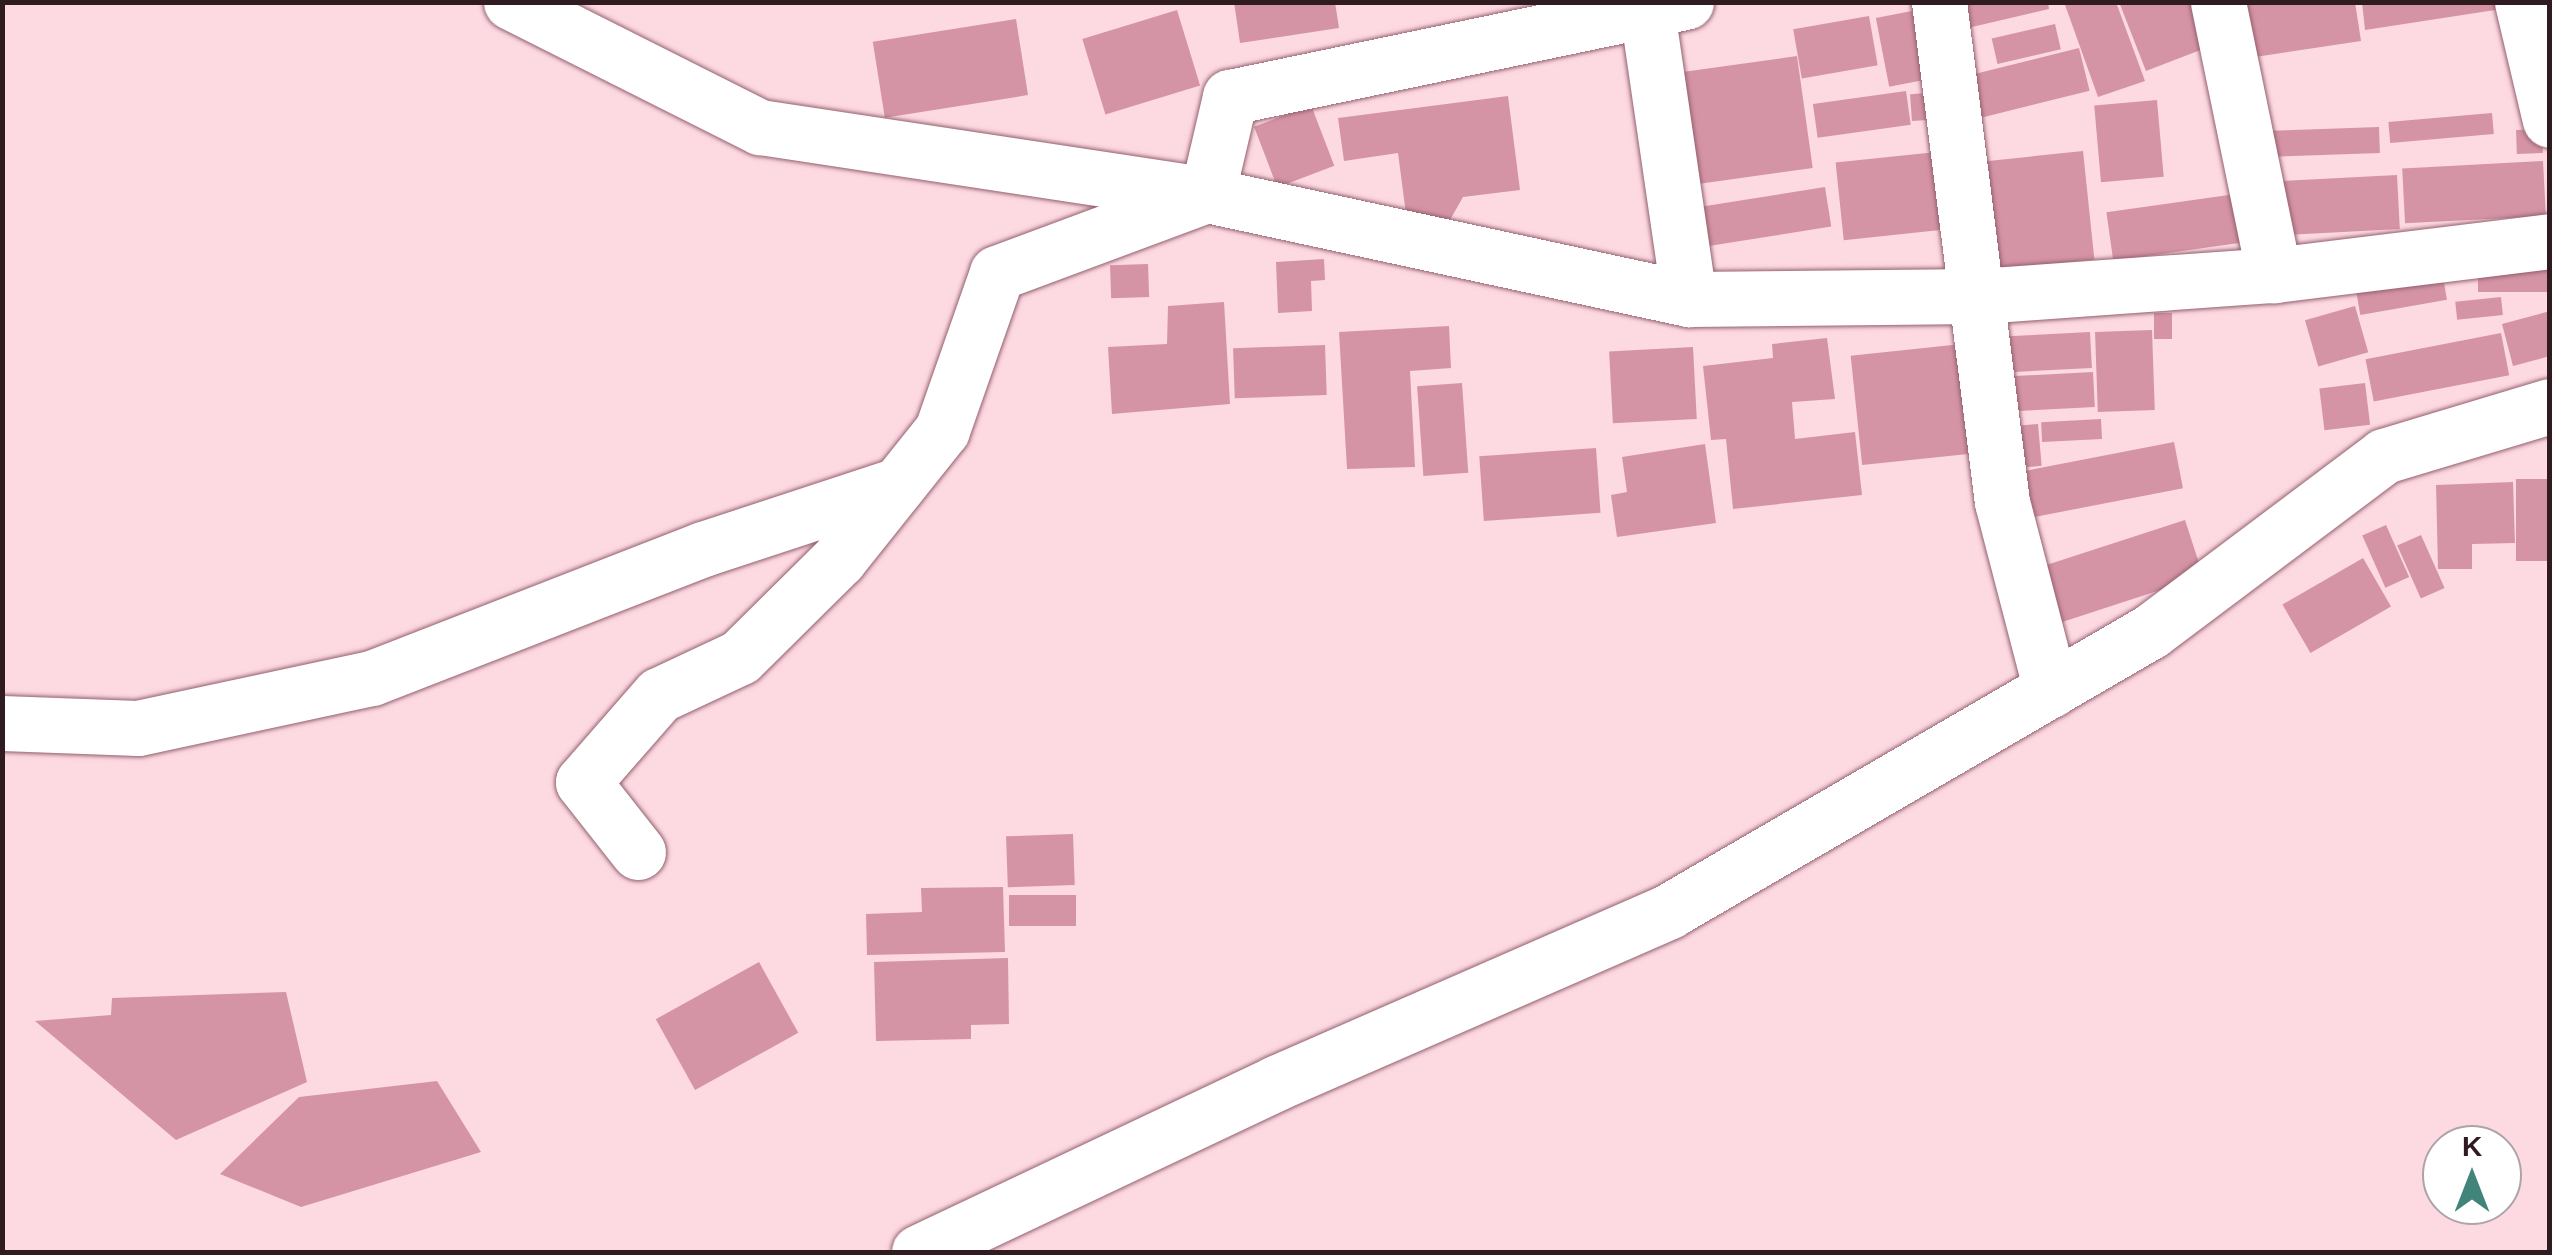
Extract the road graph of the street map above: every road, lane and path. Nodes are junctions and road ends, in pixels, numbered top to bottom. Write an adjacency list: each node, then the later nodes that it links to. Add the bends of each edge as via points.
1 (511, 2): 7 (street, via 760,126)
2 (1938, 2): 10 (street)
3 (2218, 2): 9 (street)
4 (2522, 2): 6 (street)
5 (1667, 7): 7 (street, via 1230,98); 11 (street)
6 (2550, 120)
7 (1208, 195): 11 (street); 13 (street, via 997,273 942,430)
8 (2550, 241): 9 (street)
9 (2274, 274): 10 (street)
10 (1980, 296): 11 (street); 14 (street, via 2002,502)
11 (1689, 299)
12 (2550, 406): 14 (street, via 2384,456 2151,632)
13 (898, 485): 15 (street, via 703,549 372,678 138,728); 16 (street, via 838,559 740,657 659,695 583,782)
14 (2051, 690): 17 (street, via 1670,911 1276,1083)
15 (2, 723)
16 (638, 852)
17 (919, 1252)

